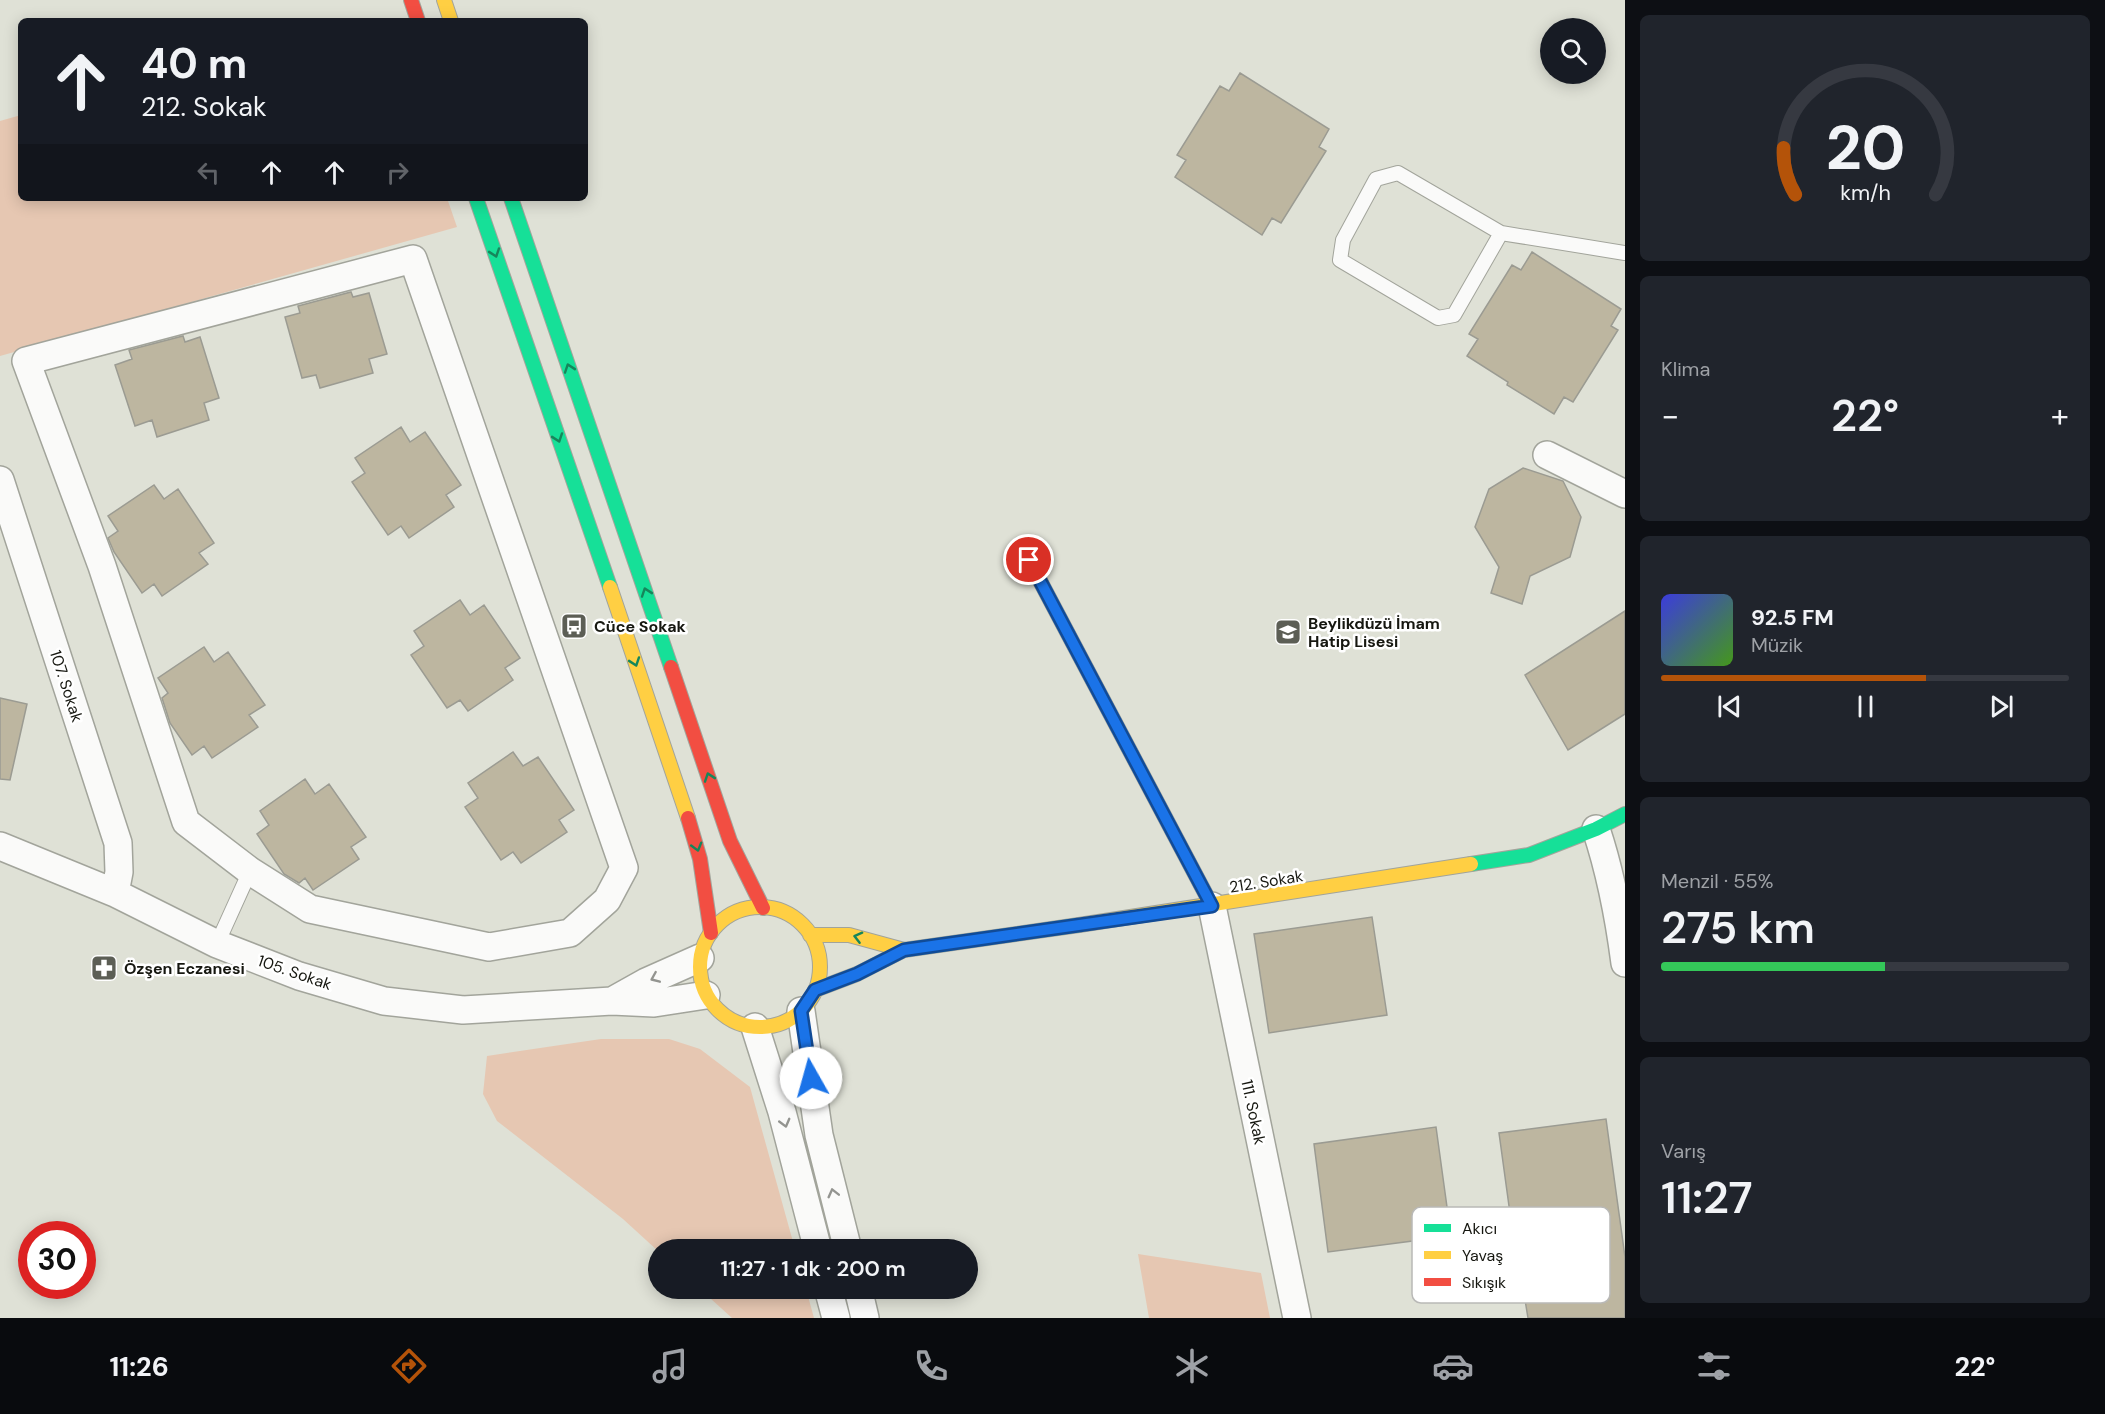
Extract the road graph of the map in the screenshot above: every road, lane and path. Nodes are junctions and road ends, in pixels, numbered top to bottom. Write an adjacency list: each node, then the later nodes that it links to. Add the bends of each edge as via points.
1 (411, 0): 3 (street)
2 (444, 0): 4 (street)
3 (417, 18)
4 (450, 18)
5 (477, 201): 20 (street, one-way to 20, via 684,802 700,859)
6 (512, 201): 19 (street, one-way to 6, via 730,842)
7 (1501, 233): 7 (lane, via 1398,173 1376,179 1343,240 1340,260 1438,318 1454,315); 8 (lane)
8 (1625, 253)
9 (1547, 455): 11 (street)
10 (0, 480): 17 (street, 107. Sokak, via 118,843)
11 (1625, 494)
12 (1029, 560): 18 (lane)
13 (1625, 814): 14 (street, 212. Sokak)
14 (1596, 829): 18 (street, 212. Sokak, via 1529,855); 25 (street, via 1609,868)
15 (0, 846): 17 (street, 105. Sokak)
16 (250, 871): 16 (street, via 186,822 102,566 26,361 413,259 624,868 607,900 570,933 489,947 310,909); 22 (lane)
17 (115, 893): 22 (street, 105. Sokak)
18 (1212, 906): 23 (street, 212. Sokak); 36 (street, 111. Sokak)
19 (763, 908): 20 (street, via 737,911 719,922); 21 (street, via 796,919)
20 (711, 933): 24 (street)
21 (810, 934): 23 (street, one-way to 21, via 849,934); 28 (street, via 818,954 820,975)
22 (217, 944): 27 (street, 105. Sokak, via 299,976 384,1001 463,1010)
23 (904, 950): 28 (street)
24 (700, 958): 26 (street, via 700,977); 27 (street, one-way to 27)
25 (1625, 963)
26 (706, 995): 27 (street, via 654,1003); 29 (street, via 732,1021)
27 (612, 1001)
28 (808, 1001): 29 (street, via 786,1022); 31 (street, one-way to 28, via 819,1136)
29 (755, 1027): 30 (street, one-way to 30)
30 (815, 1239)
31 (845, 1239)
32 (831, 1299): 34 (street)
33 (861, 1299): 35 (street)
34 (836, 1318)
35 (865, 1318)
36 (1297, 1318)

